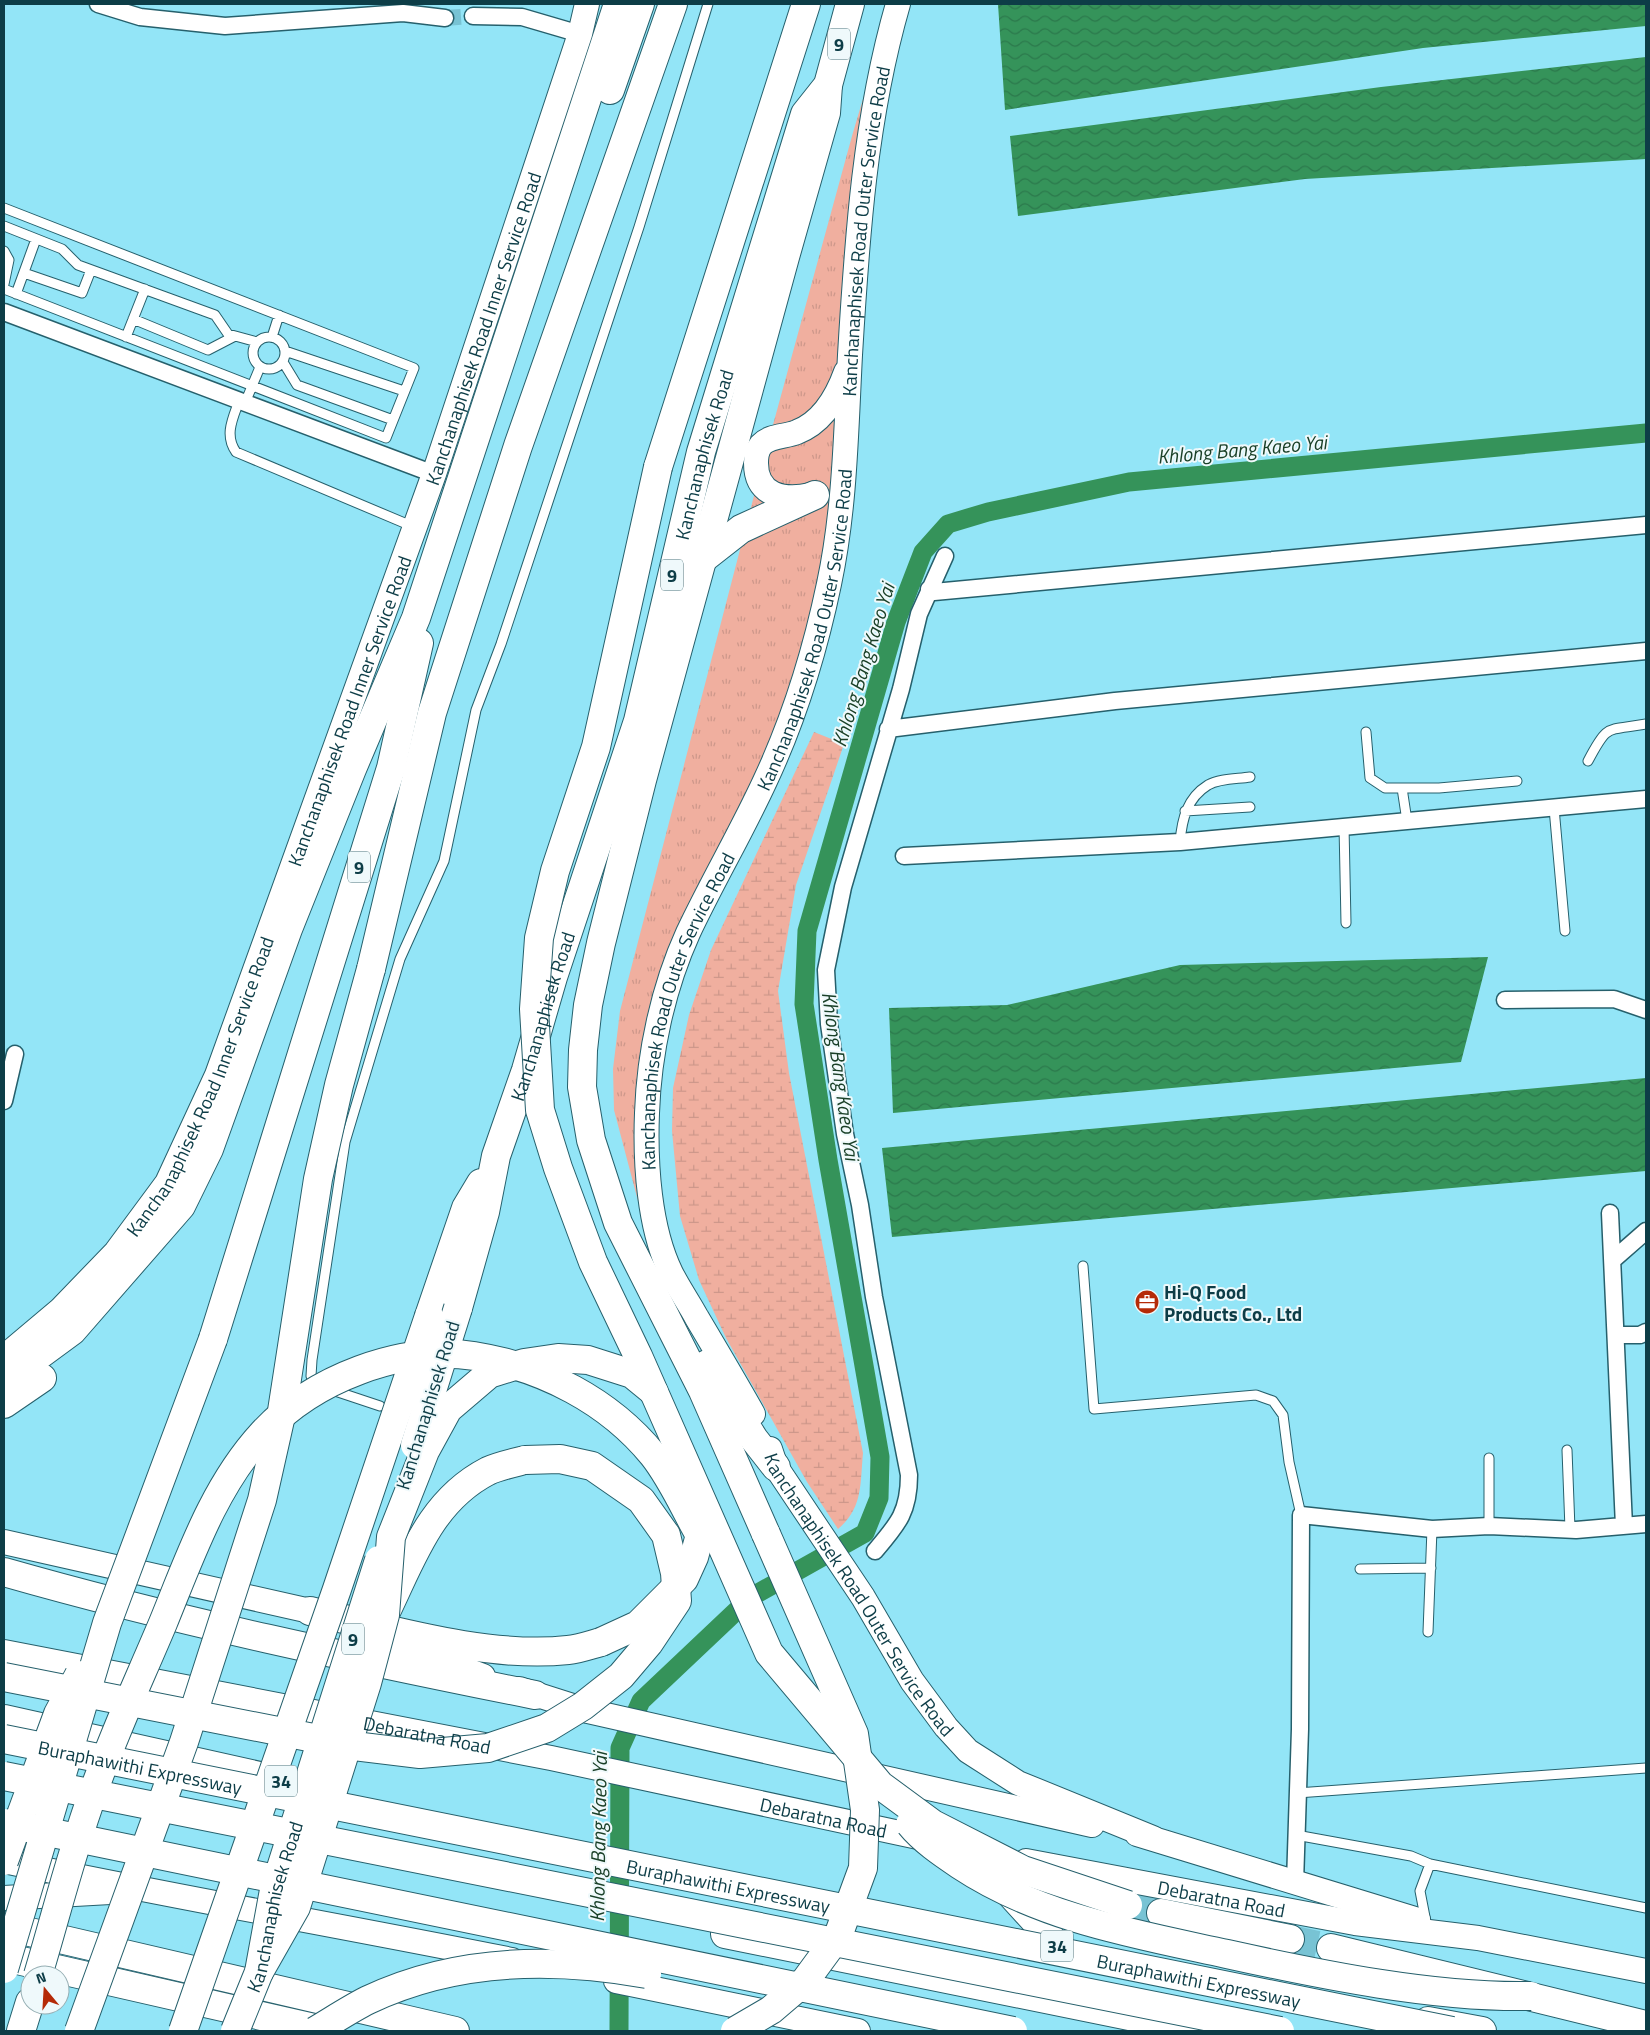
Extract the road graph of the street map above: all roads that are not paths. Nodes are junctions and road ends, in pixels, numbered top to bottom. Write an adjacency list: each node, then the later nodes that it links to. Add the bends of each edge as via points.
1 (98, 4): 10 (street, via 140,17 224,26 403,13)
2 (586, 4): 13 (main road, Kanchanaphisek Road Inner Service Road)
3 (618, 4): 80 (highway, via 416,618 288,930 209,1149 181,1206 78,1324)
4 (640, 4): 48 (highway, 9)
5 (673, 4): 139 (highway, bridge, via 518,446 432,713 371,969 338,1085 318,1179 282,1411 262,1500 184,1742)
6 (708, 4): 82 (lane, via 639,227 501,644 476,710 444,861 400,959 345,1142 311,1376 314,1384)
7 (806, 4): 102 (highway, bridge, via 658,466 596,747 555,871 540,938 534,1009 540,1110 558,1168 593,1262)
8 (850, 4): 14 (highway, Kanchanaphisek Road / 9)
9 (898, 4): 33 (main road, Kanchanaphisek Road Outer Service Road, via 874,105 860,220)
10 (421, 7): 12 (street)
11 (473, 16): 13 (street, via 522,17)
12 (445, 18)
13 (580, 34): 41 (main road, Kanchanaphisek Road Inner Service Road)
14 (828, 85): 46 (highway, via 826,113); 71 (highway, Kanchanaphisek Road / 9, via 805,114 706,433 638,721)
15 (4, 208): 26 (lane)
16 (4, 226): 17 (lane)
17 (36, 239): 19 (lane, via 62,249 78,265); 20 (lane)
18 (4, 251): 21 (lane, via 10,260)
19 (91, 270): 20 (lane, via 82,293); 23 (lane)
20 (24, 273): 24 (lane)
21 (4, 284)
22 (4, 290): 24 (lane)
23 (145, 290): 27 (lane); 28 (lane, via 215,314 228,334)
24 (16, 294): 29 (lane)
25 (4, 312): 38 (street)
26 (279, 315): 30 (lane); 37 (lane, via 414,368)
27 (133, 319): 28 (lane, via 208,350); 29 (lane)
28 (236, 336): 31 (lane)
29 (126, 337): 36 (lane)
30 (272, 337): 31 (lane); 32 (lane, via 280,341)
31 (256, 342): 35 (lane, via 253,357)
32 (285, 351): 34 (lane); 37 (lane)
33 (850, 361): 40 (main road, Kanchanaphisek Road Outer Service Road); 42 (main road, via 839,391 817,420 797,432 767,441 761,445 756,457 756,476 767,491 783,498)
34 (283, 362): 35 (lane, via 274,369); 39 (lane, via 297,385)
35 (260, 367): 36 (lane)
36 (252, 386): 38 (lane); 39 (lane, via 386,438)
37 (404, 390): 39 (lane)
38 (242, 402): 41 (street); 44 (lane, via 230,432 236,452)
39 (393, 420)
40 (846, 462): 42 (main road, via 834,479); 85 (main road, Kanchanaphisek Road Outer Service Road, via 830,581 810,657 786,734 687,935 670,981 653,1053 647,1113 648,1170 654,1218 670,1271 764,1433)
41 (434, 474): 44 (main road, Kanchanaphisek Road Inner Service Road)
42 (815, 494): 46 (highway, via 741,529)
43 (1646, 526): 47 (street, via 934,592)
44 (414, 528): 79 (main road, Kanchanaphisek Road Inner Service Road, via 217,1075 167,1183 116,1252 60,1310)
45 (945, 556): 47 (street)
46 (704, 558): 73 (highway, via 640,790 588,1005 582,1087 591,1140)
47 (929, 588): 51 (street)
48 (425, 616): 81 (highway, via 374,732 232,1108 187,1214 142,1276 97,1327 61,1364); 99 (highway, 9, bridge, via 392,768 213,1339)
49 (1646, 650): 51 (street, via 1115,701)
50 (1646, 724): 53 (lane, via 1616,727 1602,734)
51 (888, 730): 93 (street, via 843,887 826,970 829,1024 845,1134 909,1475 909,1496 904,1512)
52 (1366, 732): 56 (lane, via 1370,778 1386,788)
53 (1588, 761)
54 (1250, 778): 60 (lane, via 1208,785)
55 (1517, 780): 56 (lane, via 1439,788)
56 (1402, 788): 61 (lane)
57 (1646, 799): 59 (street)
58 (1250, 807): 60 (lane)
59 (1554, 808): 61 (street); 66 (lane)
60 (1185, 811): 63 (lane)
61 (1407, 821): 62 (street)
62 (1344, 826): 63 (street); 65 (lane)
63 (1180, 842): 64 (street)
64 (904, 856)
65 (1346, 923)
66 (1565, 930)
67 (1504, 1000): 68 (street, via 1614,999)
68 (1646, 1010)
69 (15, 1054): 70 (street)
70 (4, 1101)
71 (496, 1156): 134 (highway, Kanchanaphisek Road / 9, bridge, via 485,1212 458,1308 274,1890); 140 (highway, bridge, via 466,1208)
72 (1610, 1213): 75 (street)
73 (618, 1223): 85 (highway, via 754,1439); 145 (highway, bridge, via 703,1391 854,1734 865,1810 863,1868 838,1936 805,1981 771,2010)
74 (1646, 1231): 75 (street)
75 (1614, 1258): 78 (street)
76 (1083, 1266): 86 (lane, via 1094,1409 1256,1395 1273,1401 1286,1425 1289,1462)
77 (1646, 1332): 78 (street)
78 (1616, 1335): 89 (street)
79 (4, 1357)
80 (4, 1381)
81 (4, 1404)
82 (380, 1406)
83 (1567, 1450): 91 (lane)
84 (1489, 1458): 88 (lane)
85 (776, 1467): 114 (main road, Kanchanaphisek Road Outer Service Road, via 863,1597 912,1681 968,1751 1018,1783)
86 (1301, 1515): 90 (street); 111 (street)
87 (1646, 1524): 89 (street)
88 (1489, 1526): 90 (street); 91 (street)
89 (1624, 1526): 91 (street)
90 (1432, 1529): 94 (lane)
91 (1570, 1530)
92 (4, 1542): 97 (main road)
93 (875, 1551)
94 (1430, 1568): 95 (lane); 100 (lane)
95 (1360, 1569)
96 (4, 1572): 104 (highway, via 272,1641)
97 (310, 1611): 98 (highway, bridge, via 478,1646 531,1652 570,1650 601,1642 638,1625 684,1579 704,1523 704,1482 695,1446 671,1408 632,1374 588,1360 558,1358 524,1363 489,1374 448,1409 425,1450 391,1537); 104 (main road)
98 (385, 1615): 103 (highway, bridge, via 421,1540 441,1508 460,1489 490,1471 525,1460 560,1459 592,1466 641,1500 666,1535 675,1573 677,1601 622,1676 547,1728 488,1748 420,1754 354,1746); 134 (highway, bridge, via 367,1683 296,1907)
99 (107, 1623): 116 (highway, bridge, via 58,1714); 132 (highway, 9, bridge)
100 (1428, 1632)
101 (4, 1652): 115 (main road, Debaratna Road, via 551,1758)
102 (769, 1653): 109 (highway, bridge); 131 (highway, bridge, via 654,1456 598,1402 536,1372 460,1354 428,1355 382,1363 338,1381 294,1405 264,1433 240,1461 203,1523 92,1795)
103 (4, 1677)
104 (535, 1695): 114 (main road, via 588,1711)
105 (4, 1719): 128 (highway, 34, via 559,1839 633,1860)
106 (4, 1739): 151 (highway, Buraphawithi Expressway, bridge)
107 (1646, 1768): 111 (lane)
108 (4, 1776): 150 (highway, Buraphawithi Expressway, bridge)
109 (880, 1785): 121 (highway, bridge, via 933,1824 1022,1870); 135 (highway, bridge, via 912,1826 942,1853 1011,1894 1080,1920 1281,1966 1450,1992)
110 (4, 1786): 149 (highway)
111 (1297, 1793): 113 (street)
112 (4, 1823): 148 (highway, bridge)
113 (1296, 1835): 117 (lane, via 1411,1856); 118 (street)
114 (1153, 1838): 118 (main road)
115 (970, 1848): 126 (main road, Debaratna Road, via 1355,1923); 128 (highway)
116 (4, 1861): 119 (main road)
117 (1430, 1864): 122 (lane); 124 (lane, via 1420,1891)
118 (1295, 1883): 124 (main road)
119 (142, 1890): 120 (main road); 146 (main road, via 306,1919)
120 (4, 1898)
121 (1128, 1904)
122 (1646, 1908)
123 (1161, 1913): 127 (highway)
124 (1426, 1922): 126 (main road)
125 (4, 1926): 144 (highway)
126 (1478, 1938): 133 (main road, Debaratna Road)
127 (1290, 1939)
128 (1058, 1946): 152 (highway, 34)
129 (1331, 1948): 135 (highway, bridge)
130 (4, 1957): 143 (highway)
131 (41, 1965)
132 (4, 1969)
133 (1646, 1971)
134 (259, 1972): 141 (highway, Kanchanaphisek Road / 9, bridge)
135 (1531, 1996): 137 (highway)
136 (26, 2015): 138 (highway)
137 (1646, 2025)
138 (21, 2031)
139 (79, 2031)
140 (183, 2031)
141 (235, 2031)
142 (315, 2031): 147 (highway, bridge, via 368,2000 428,1977 482,1966 541,1962 645,1973)
143 (327, 2031)
144 (455, 2031)
145 (735, 2031)
146 (858, 2031)
147 (933, 2031)
148 (1013, 2031)
149 (1204, 2031)
150 (1280, 2031)
151 (1452, 2031)
152 (1482, 2031)

